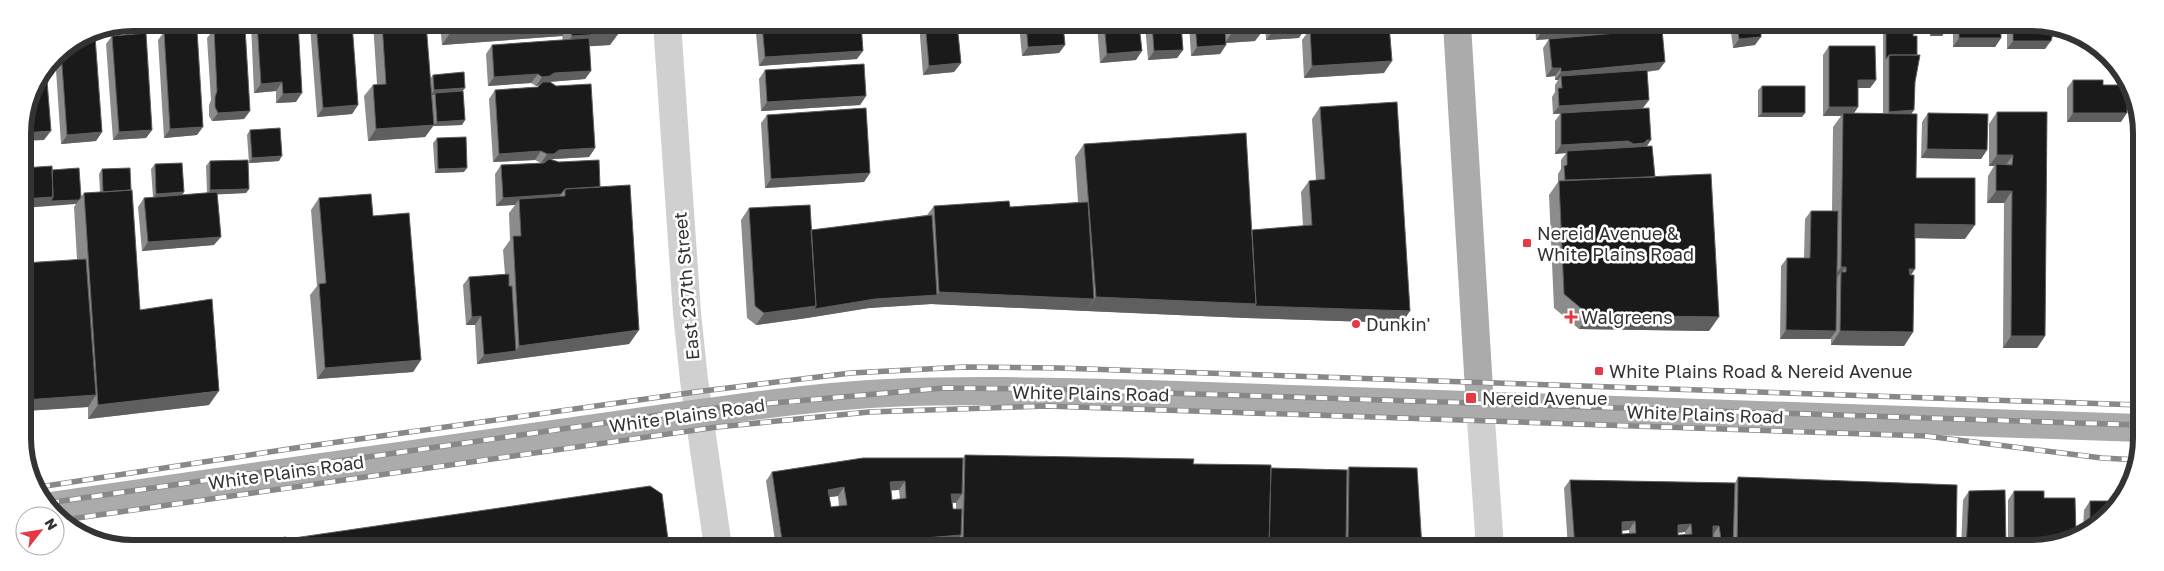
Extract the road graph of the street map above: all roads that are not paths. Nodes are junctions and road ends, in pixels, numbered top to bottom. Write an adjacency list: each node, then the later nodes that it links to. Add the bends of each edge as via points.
1 (668, 31): 4 (street, East 237th Street, via 685,285)
2 (1456, 31): 3 (main road)
3 (1480, 406): 4 (main road, White Plains Road, via 985,391 886,393); 5 (main road, White Plains Road); 8 (street)
4 (699, 413): 6 (main road, White Plains Road); 7 (street, East 237th Street)
5 (2133, 428)
6 (65, 508)
7 (717, 540)
8 (1489, 540)

